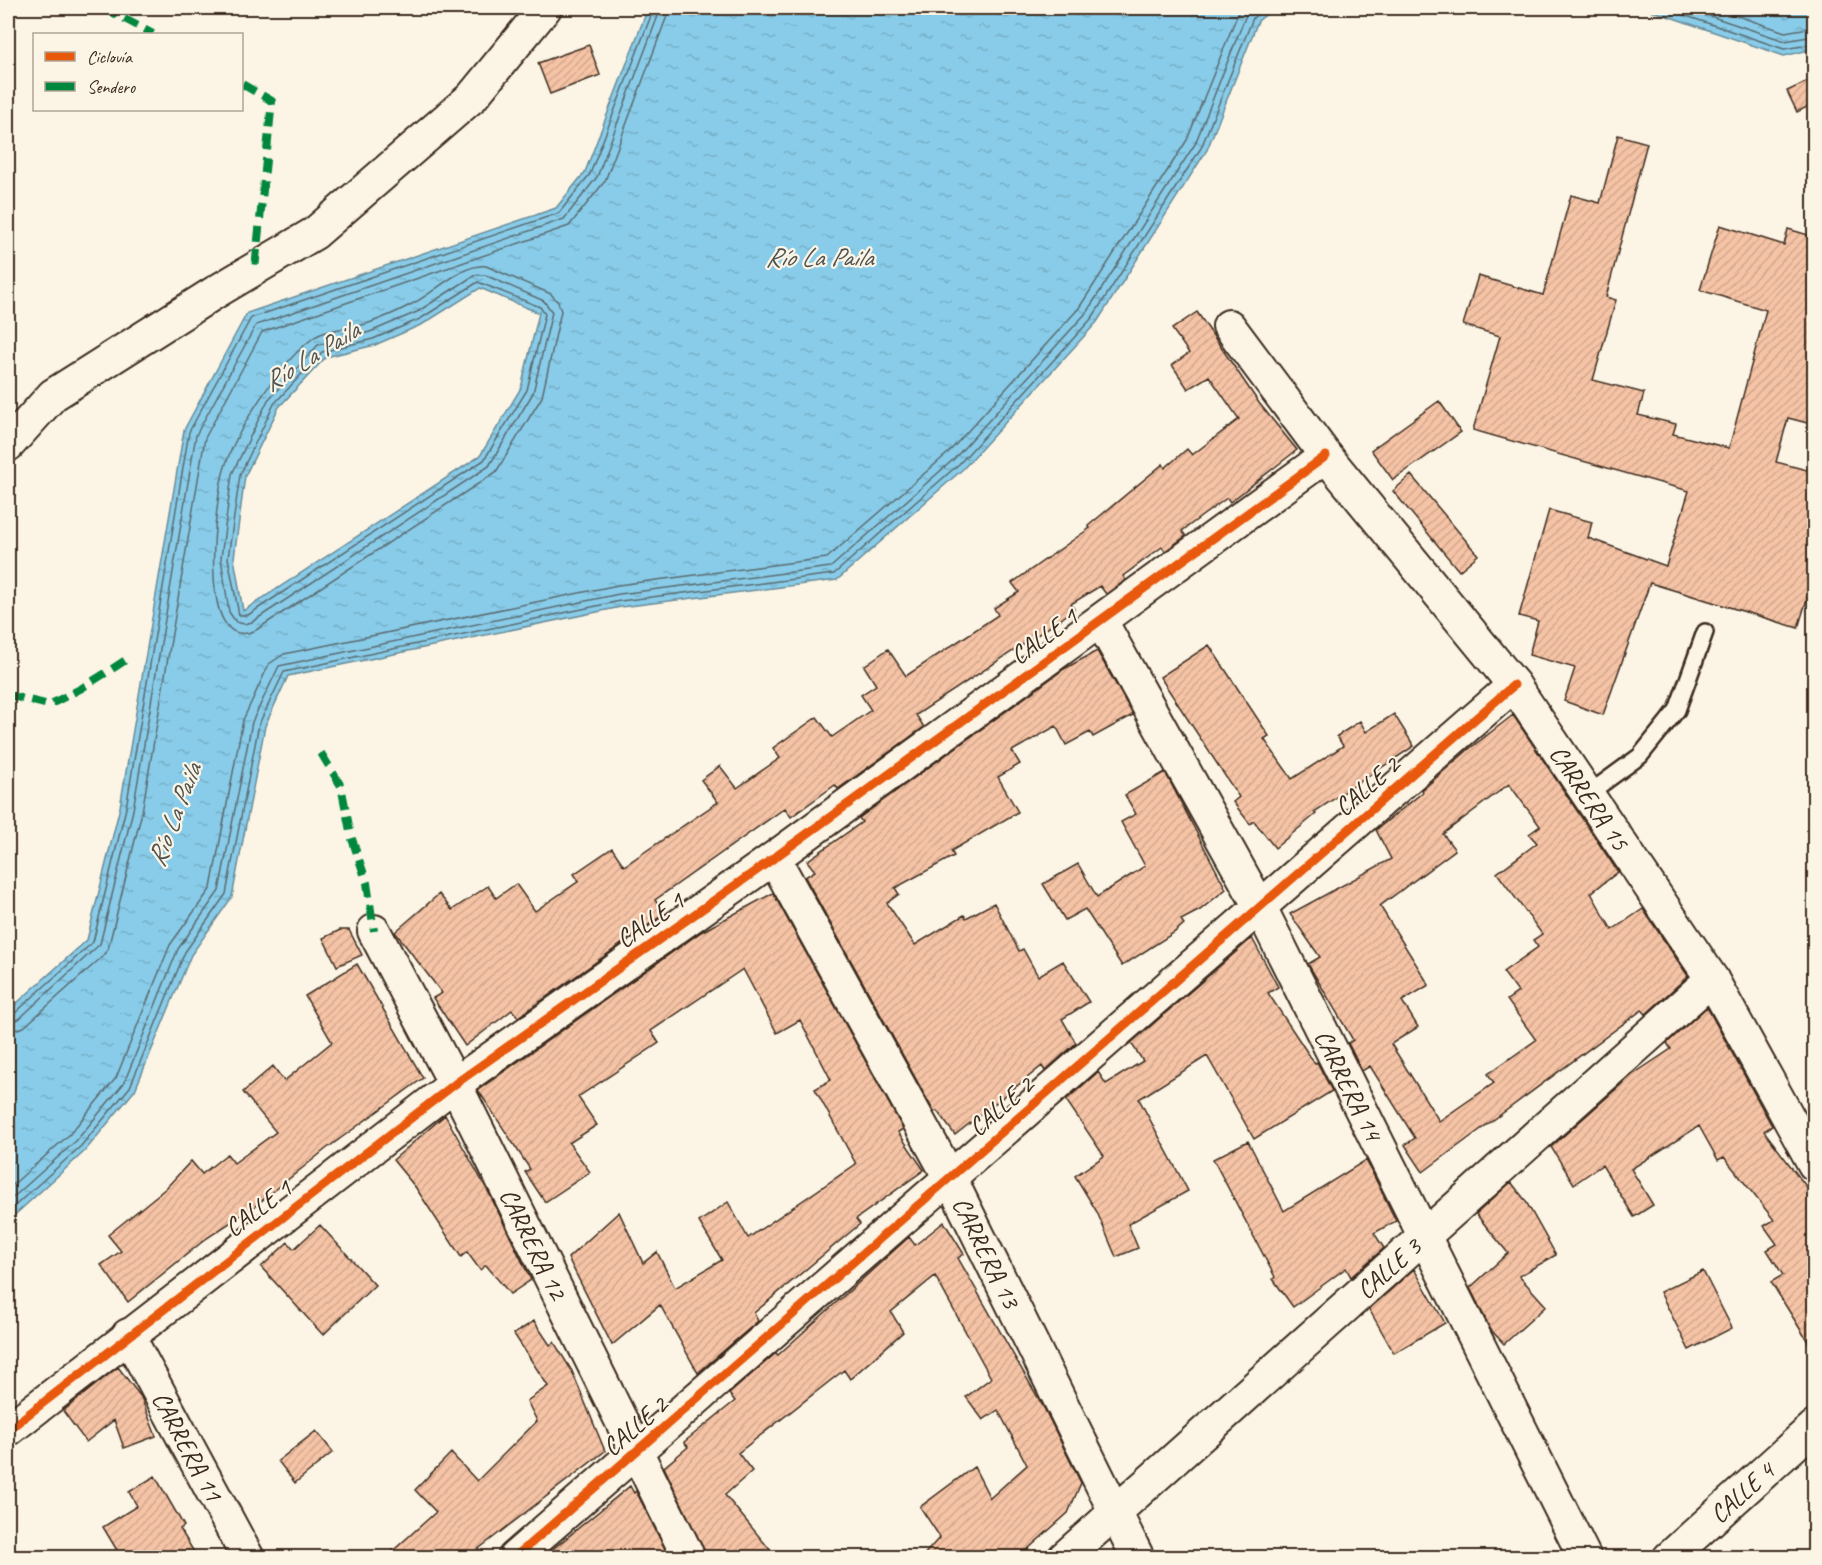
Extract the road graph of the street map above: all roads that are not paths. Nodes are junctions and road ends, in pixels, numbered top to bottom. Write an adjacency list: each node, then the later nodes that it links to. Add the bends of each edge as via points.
1 (545, 8): 3 (street, via 472,97 315,234 53,395)
2 (1229, 326): 4 (street, CARRERA 15)
3 (8, 445)
4 (1326, 456): 5 (street, CALLE 1); 7 (street, CARRERA 15)
5 (1101, 621): 9 (street, CALLE 1); 10 (street, CARRERA 14)
6 (1705, 632): 8 (lane, via 1677,710 1640,756)
7 (1514, 685): 8 (street, CARRERA 15); 10 (street, CALLE 2)
8 (1588, 794): 12 (street, CARRERA 15)
9 (774, 858): 13 (street, CALLE 1); 15 (street, CARRERA 13)
10 (1260, 907): 15 (street, CALLE 2); 16 (street, CARRERA 14)
11 (374, 931): 13 (street, CARRERA 12)
12 (1712, 979): 14 (street, CARRERA 15); 16 (street, CALLE 3)
13 (455, 1084): 17 (street, CALLE 1); 20 (street, CARRERA 12)
14 (1815, 1164)
15 (950, 1178): 20 (street, CALLE 2); 21 (street, CARRERA 13)
16 (1422, 1235): 21 (street, CALLE 3); 27 (street, CARRERA 14)
17 (128, 1335): 19 (street, CALLE 1); 22 (street, CARRERA 11)
18 (1815, 1427): 28 (street, CALLE 4)
19 (8, 1430)
20 (637, 1452): 23 (street, CALLE 2); 24 (street, CARRERA 12)
21 (1114, 1512): 25 (street, CALLE 3); 26 (street, CARRERA 13)
22 (248, 1557)
23 (514, 1557)
24 (689, 1557)
25 (1064, 1557)
26 (1138, 1557)
27 (1585, 1557)
28 (1669, 1557)

